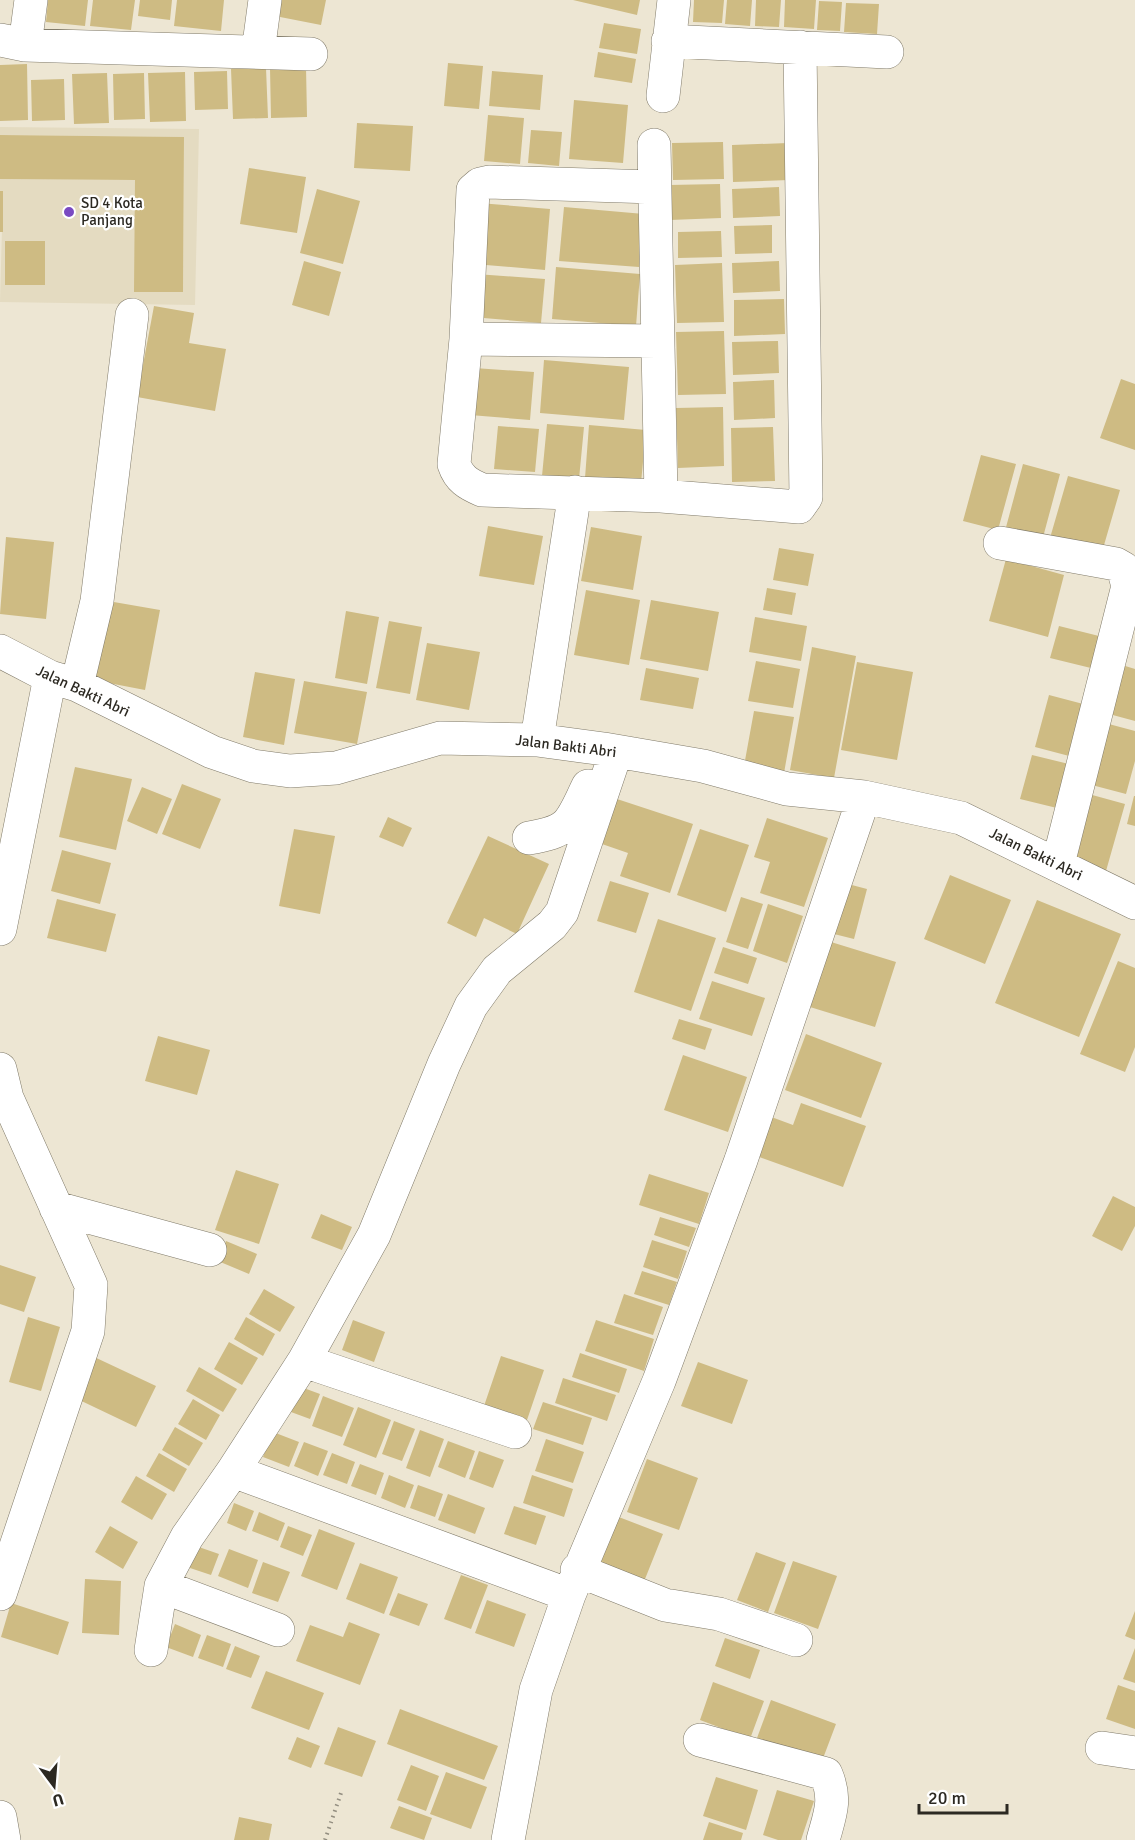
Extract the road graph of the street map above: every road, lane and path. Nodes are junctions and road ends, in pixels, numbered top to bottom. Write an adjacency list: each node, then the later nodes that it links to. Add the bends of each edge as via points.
1 (31, 0): 5 (street)
2 (265, 0): 7 (street)
3 (674, 0): 4 (street)
4 (668, 41): 6 (street); 10 (street)
5 (12, 43): 7 (street)
6 (800, 47): 8 (street); 17 (street, via 806,497 799,507)
7 (258, 52): 9 (street)
8 (887, 52)
9 (311, 54)
10 (663, 96)
11 (654, 145): 12 (street)
12 (654, 187): 14 (street, via 489,182 472,190); 15 (street)
13 (132, 315): 20 (street, via 97,601)
14 (465, 339): 15 (street); 16 (street, via 454,464 458,474 482,490)
15 (657, 341): 17 (street)
16 (575, 492): 17 (street); 21 (street)
17 (661, 496)
18 (1000, 543): 25 (street, via 1116,564 1127,576 1128,585)
19 (0, 651): 20 (street, Jalan Bakti Abri)
20 (64, 681): 21 (street, Jalan Bakti Abri, via 212,752 253,766 290,771 336,768 440,738); 27 (street)
21 (537, 740): 22 (street, Jalan Bakti Abri)
22 (610, 750): 23 (street, Jalan Bakti Abri, via 703,766 787,789); 24 (street, via 572,820 554,834); 31 (street, via 562,912 552,925 497,970 471,1006 374,1235)
23 (864, 797): 25 (street, Jalan Bakti Abri, via 961,818); 34 (street, via 737,1172 659,1382)
24 (529, 838)
25 (1058, 864): 26 (street, Jalan Bakti Abri)
26 (1135, 903)
27 (0, 929)
28 (0, 1069): 29 (street, via 7,1098)
29 (56, 1208): 30 (street); 36 (street, via 91,1285 88,1331)
30 (210, 1250)
31 (304, 1361): 32 (street); 33 (street)
32 (516, 1432)
33 (234, 1472): 34 (street); 35 (street, via 187,1537)
34 (573, 1582): 38 (street, via 719,1614); 47 (street, via 536,1690)
35 (161, 1586): 37 (street); 39 (street)
36 (0, 1594)
37 (278, 1630)
38 (796, 1640)
39 (151, 1650)
40 (700, 1740): 48 (street, via 826,1774 833,1791)
41 (1102, 1748): 42 (street)
42 (1135, 1753)
43 (342, 1790): 46 (path)
44 (0, 1817): 45 (street)
45 (4, 1840)
46 (325, 1840)
47 (508, 1840)
48 (823, 1840)

